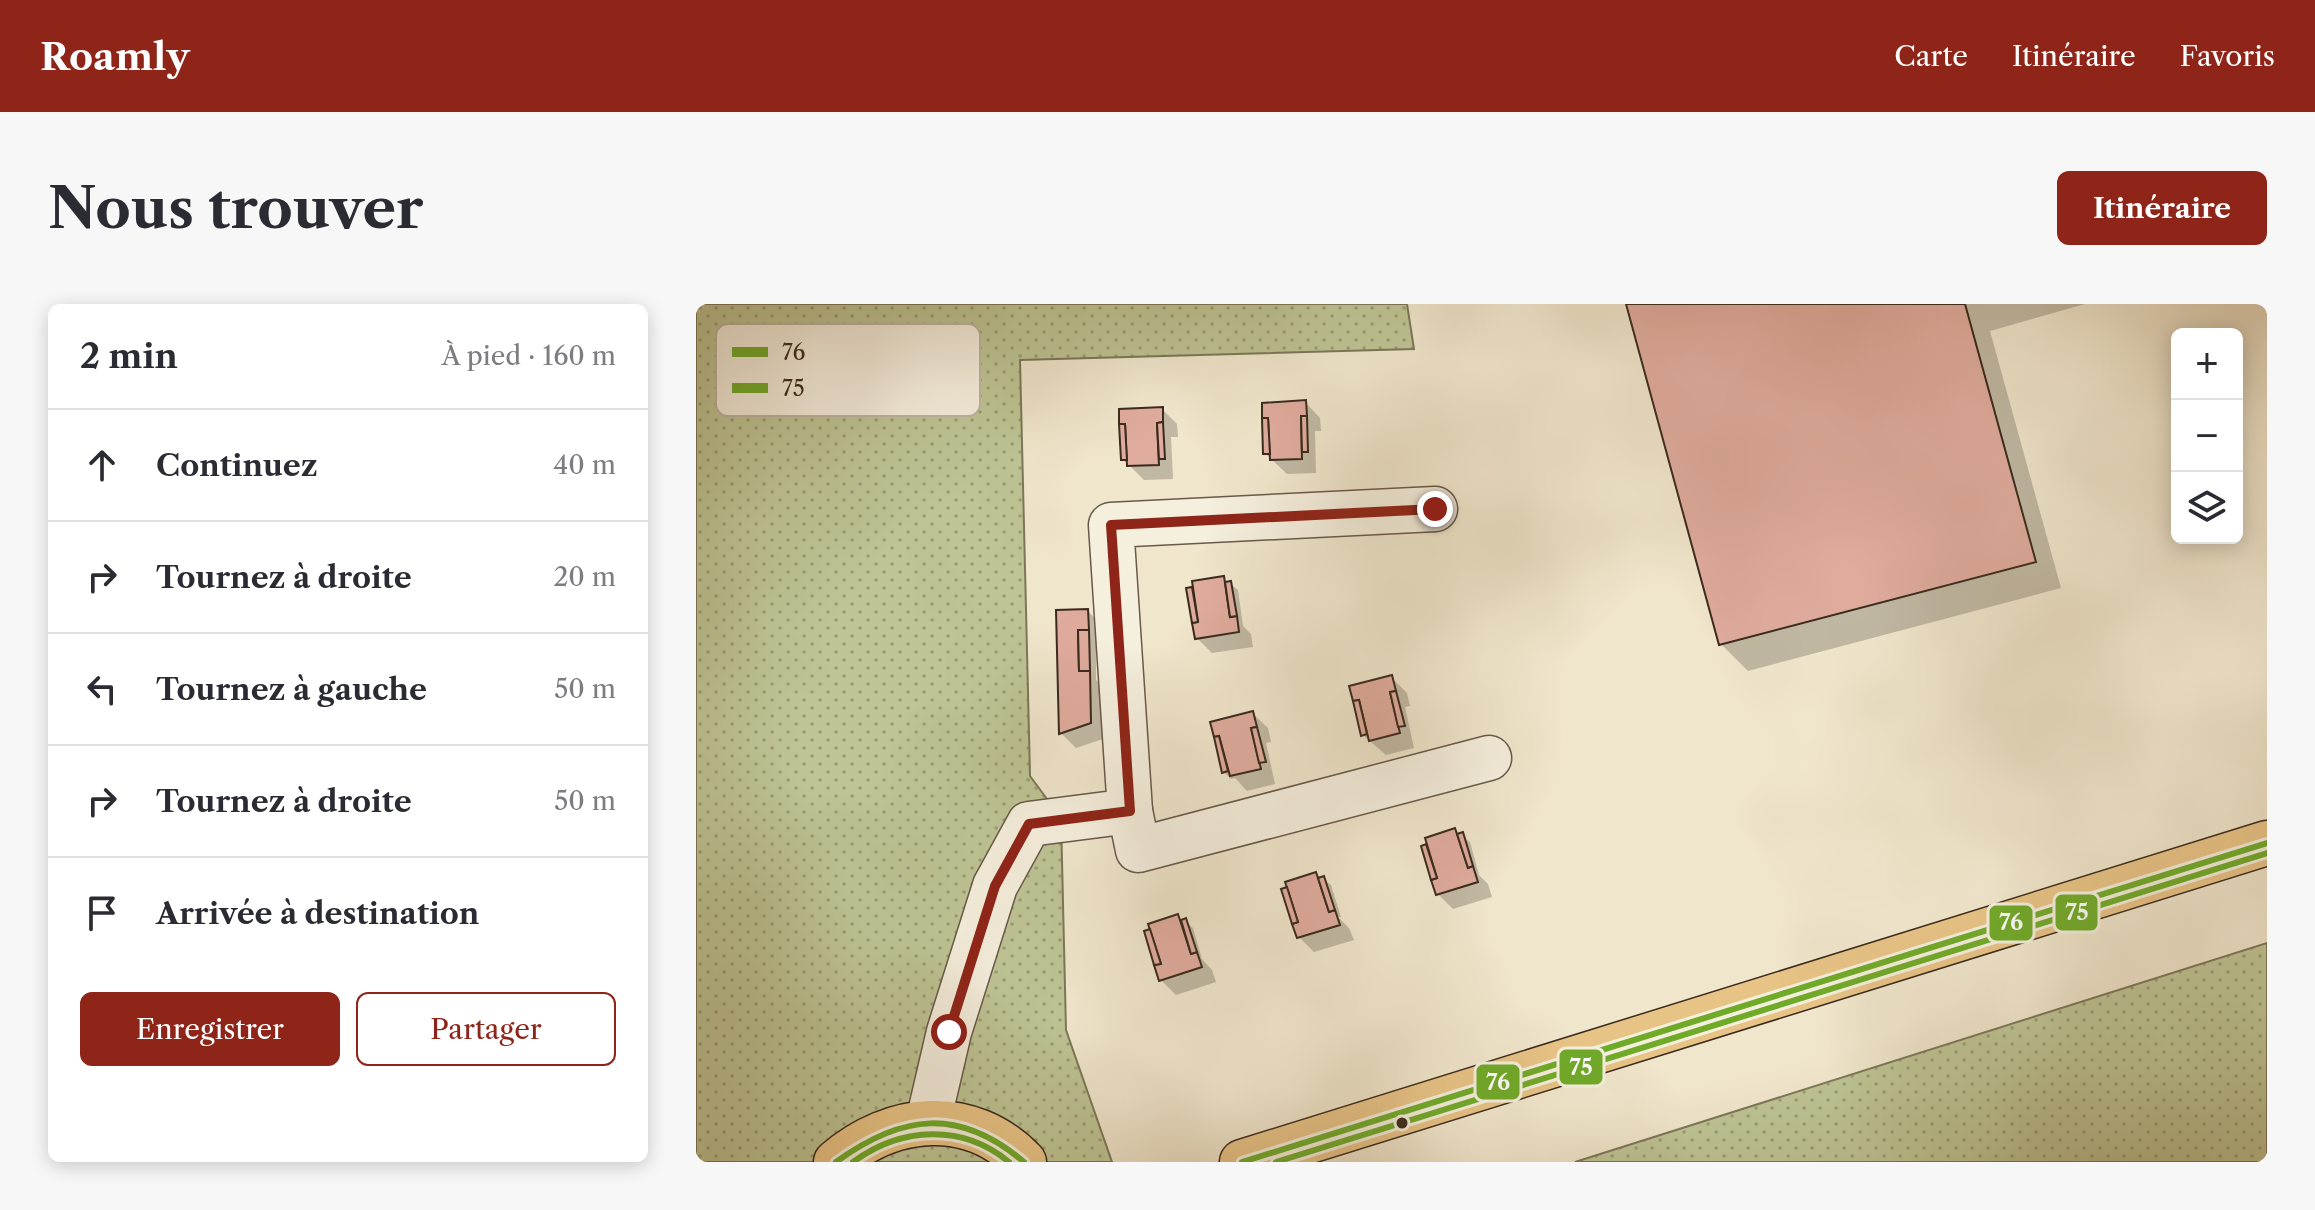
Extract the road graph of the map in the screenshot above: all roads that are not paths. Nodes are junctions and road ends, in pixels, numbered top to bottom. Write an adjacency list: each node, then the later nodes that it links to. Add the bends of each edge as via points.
1 (1435, 509): 3 (lane, via 1111,525)
2 (1489, 758): 3 (lane, via 1138,850)
3 (1130, 811): 5 (lane, via 1029,824 995,886 949,1032)
4 (2267, 843): 8 (main road)
5 (928, 1122): 6 (main road, via 876,1134); 7 (main road, via 978,1132)
6 (836, 1162)
7 (1024, 1162)
8 (1242, 1162)

